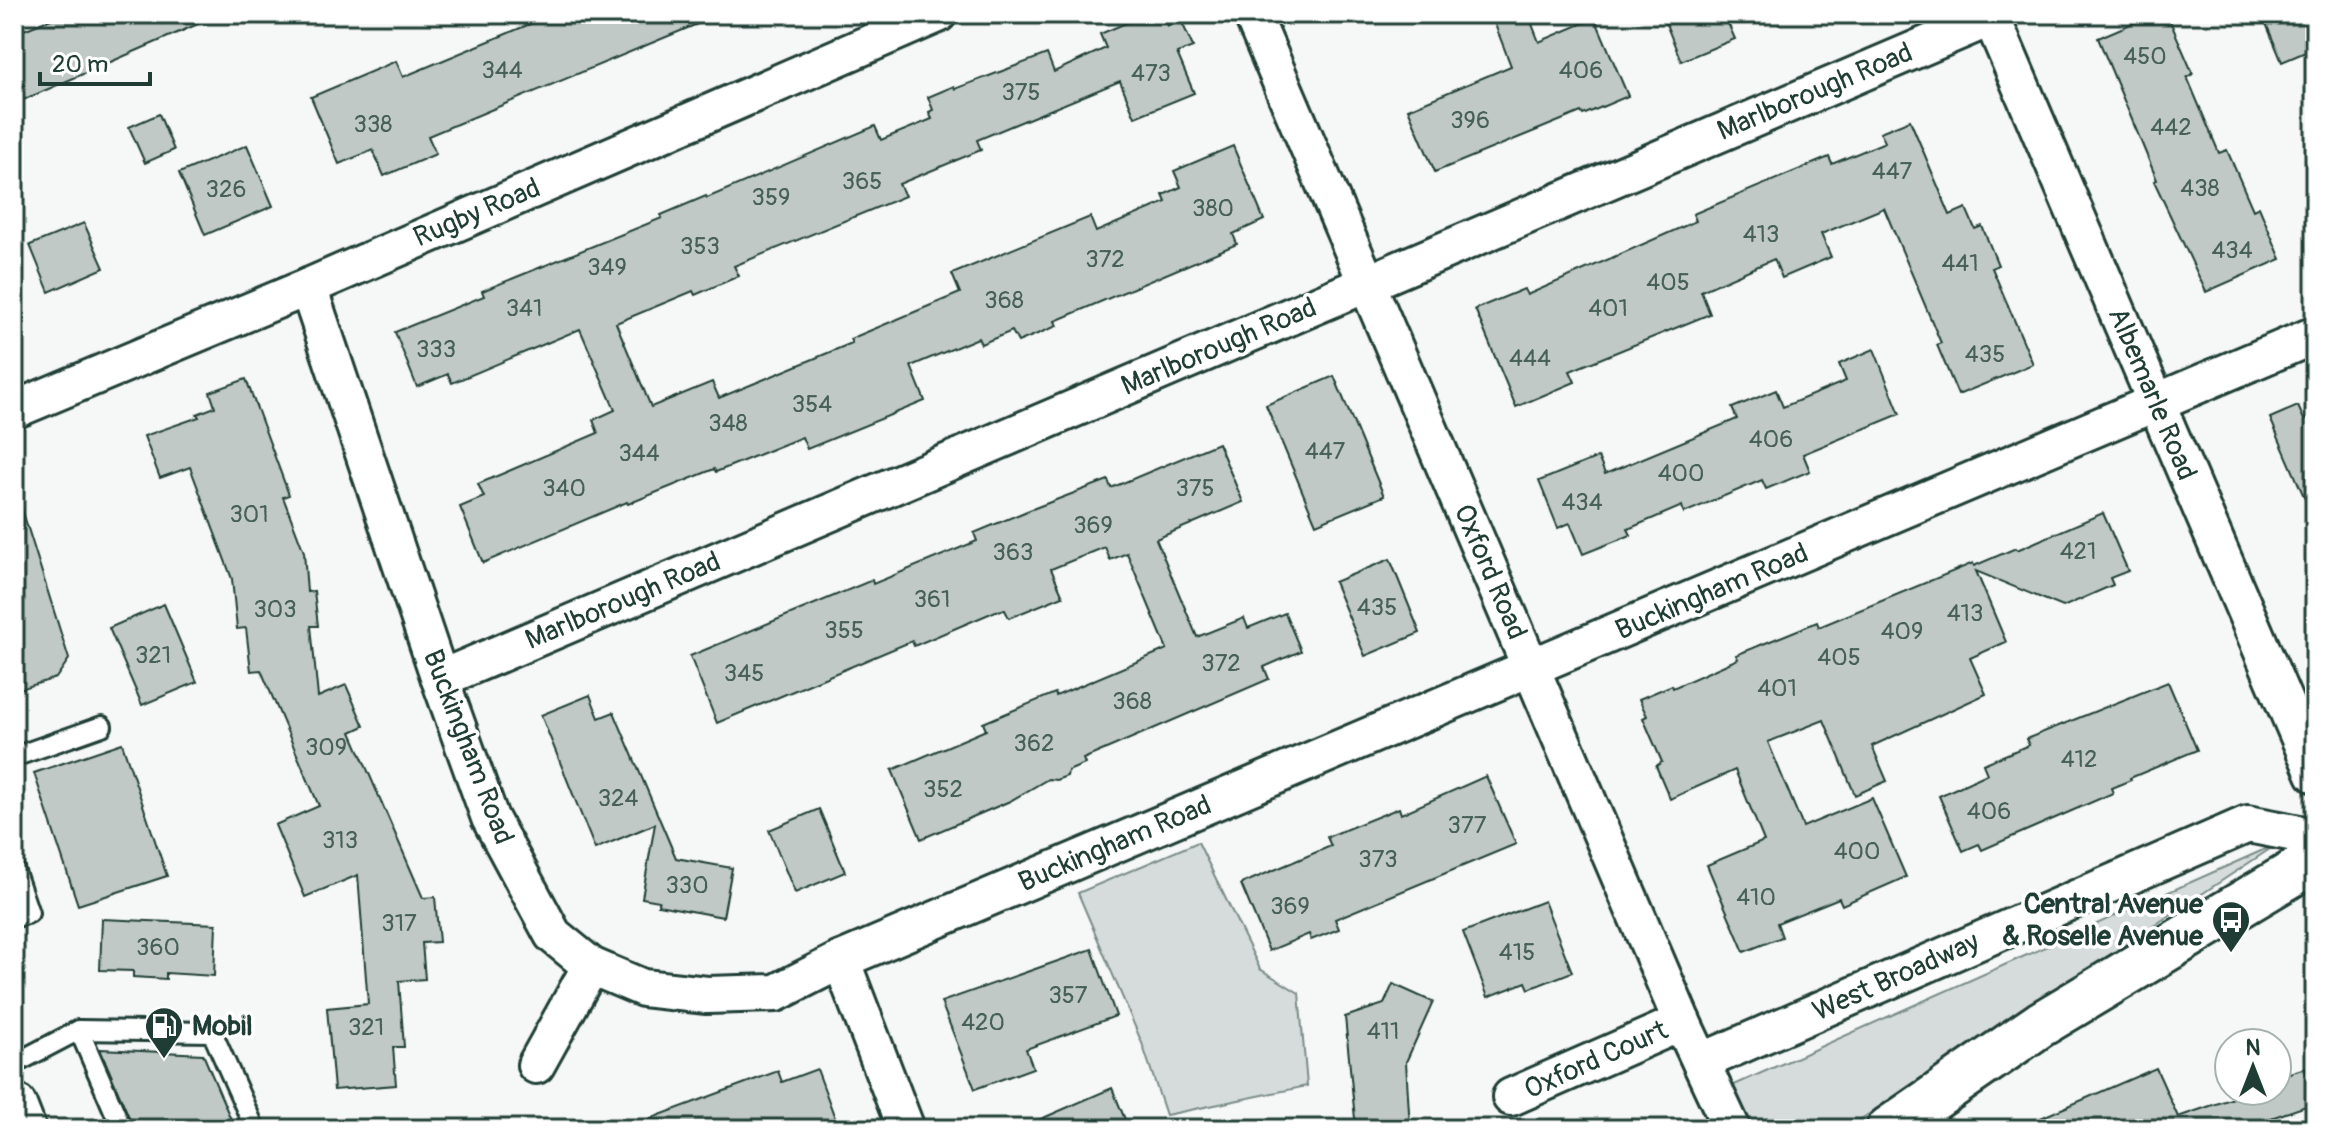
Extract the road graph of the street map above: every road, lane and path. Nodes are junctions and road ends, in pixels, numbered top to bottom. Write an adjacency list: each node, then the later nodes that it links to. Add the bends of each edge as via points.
1 (938, 14): 5 (street, Rugby Road)
2 (1252, 14): 4 (street, Oxford Road)
3 (1993, 15): 4 (street, Marlborough Road); 7 (street, Albemarle Road)
4 (1367, 284): 9 (street, Oxford Road); 10 (street, Marlborough Road)
5 (308, 287): 8 (street, Rugby Road); 10 (street, Buckingham Road)
6 (2315, 335): 7 (street, Buckingham Road)
7 (2156, 403): 9 (street, Buckingham Road); 13 (street, Albemarle Road)
8 (14, 410)
9 (1531, 669): 17 (street, Buckingham Road); 19 (street, Oxford Road)
10 (440, 679): 18 (street, Buckingham Road, via 490,818 553,935)
11 (102, 726): 12 (lane)
12 (14, 757)
13 (2315, 774)
14 (2314, 859): 21 (street, West Broadway, via 2248,824); 31 (main road, West Broadway, via 2041,1024)
15 (14, 869): 16 (lane, via 29,913)
16 (14, 918)
17 (841, 960): 18 (street, Buckingham Road, via 776,993 707,995 643,988); 29 (street)
18 (591, 966): 23 (street)
19 (1682, 1022): 21 (street, Oxford Road); 24 (street, Oxford Court)
20 (79, 1030): 22 (lane); 27 (lane); 28 (lane, via 212,1032)
21 (1701, 1062): 30 (street, Oxford Road)
22 (14, 1064)
23 (536, 1065)
24 (1511, 1097)
25 (14, 1106): 26 (main road)
26 (23, 1129)
27 (122, 1129)
28 (255, 1129)
29 (906, 1129)
30 (1732, 1129)
31 (1889, 1129)

